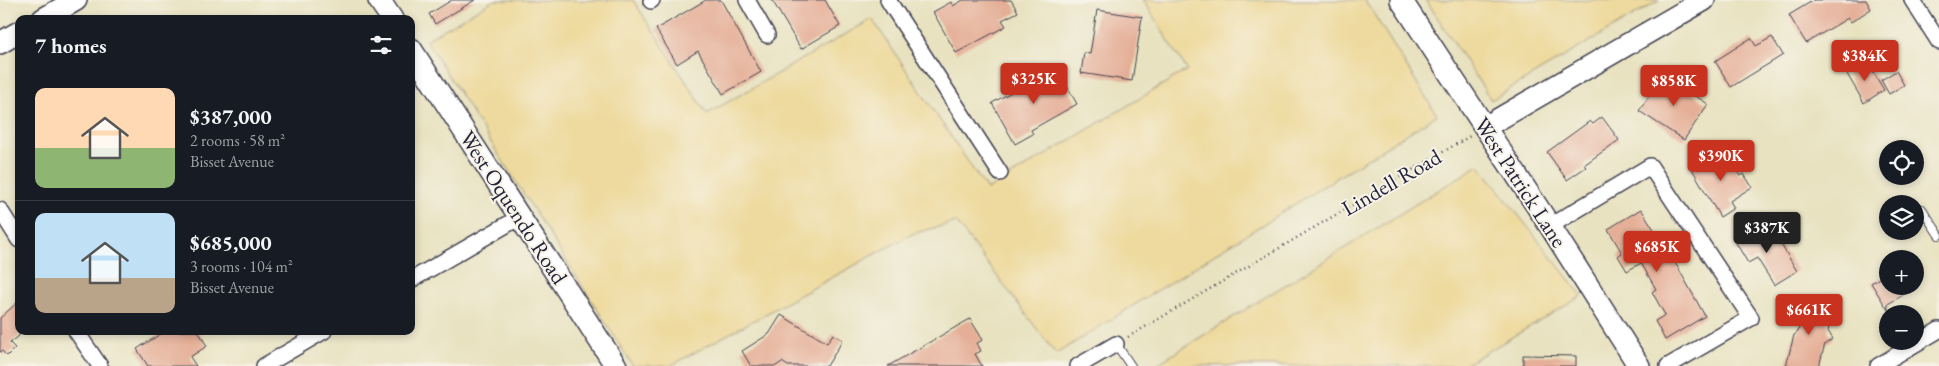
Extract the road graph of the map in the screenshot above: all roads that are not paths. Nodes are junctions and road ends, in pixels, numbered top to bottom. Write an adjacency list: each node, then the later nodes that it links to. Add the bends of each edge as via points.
1 (76, 0): 8 (street)
2 (380, 0): 9 (street)
3 (747, 0): 11 (street)
4 (888, 0): 16 (street)
5 (1400, 0): 15 (street, West Patrick Lane)
6 (1704, 0): 15 (street)
7 (1912, 0): 12 (street)
8 (50, 15)
9 (389, 15)
10 (15, 34): 13 (street)
11 (767, 35)
12 (1939, 42)
13 (0, 43)
14 (415, 55): 19 (street, West Oquendo Road)
15 (1484, 127): 20 (street, West Patrick Lane)
16 (1000, 173)
17 (0, 210): 21 (street)
18 (1924, 212): 22 (lane)
19 (520, 217): 23 (street); 30 (street, West Oquendo Road)
20 (1550, 226): 33 (street, West Patrick Lane); 34 (street, via 1650,166 1751,318)
21 (15, 234)
22 (1939, 235)
23 (415, 278)
24 (1939, 330): 35 (street)
25 (79, 335): 28 (street)
26 (317, 335): 29 (street)
27 (1116, 344): 31 (street); 32 (lane)
28 (100, 366)
29 (264, 366)
30 (616, 366)
31 (1078, 366)
32 (1131, 366)
33 (1639, 366)
34 (1668, 366)
35 (1878, 366)

